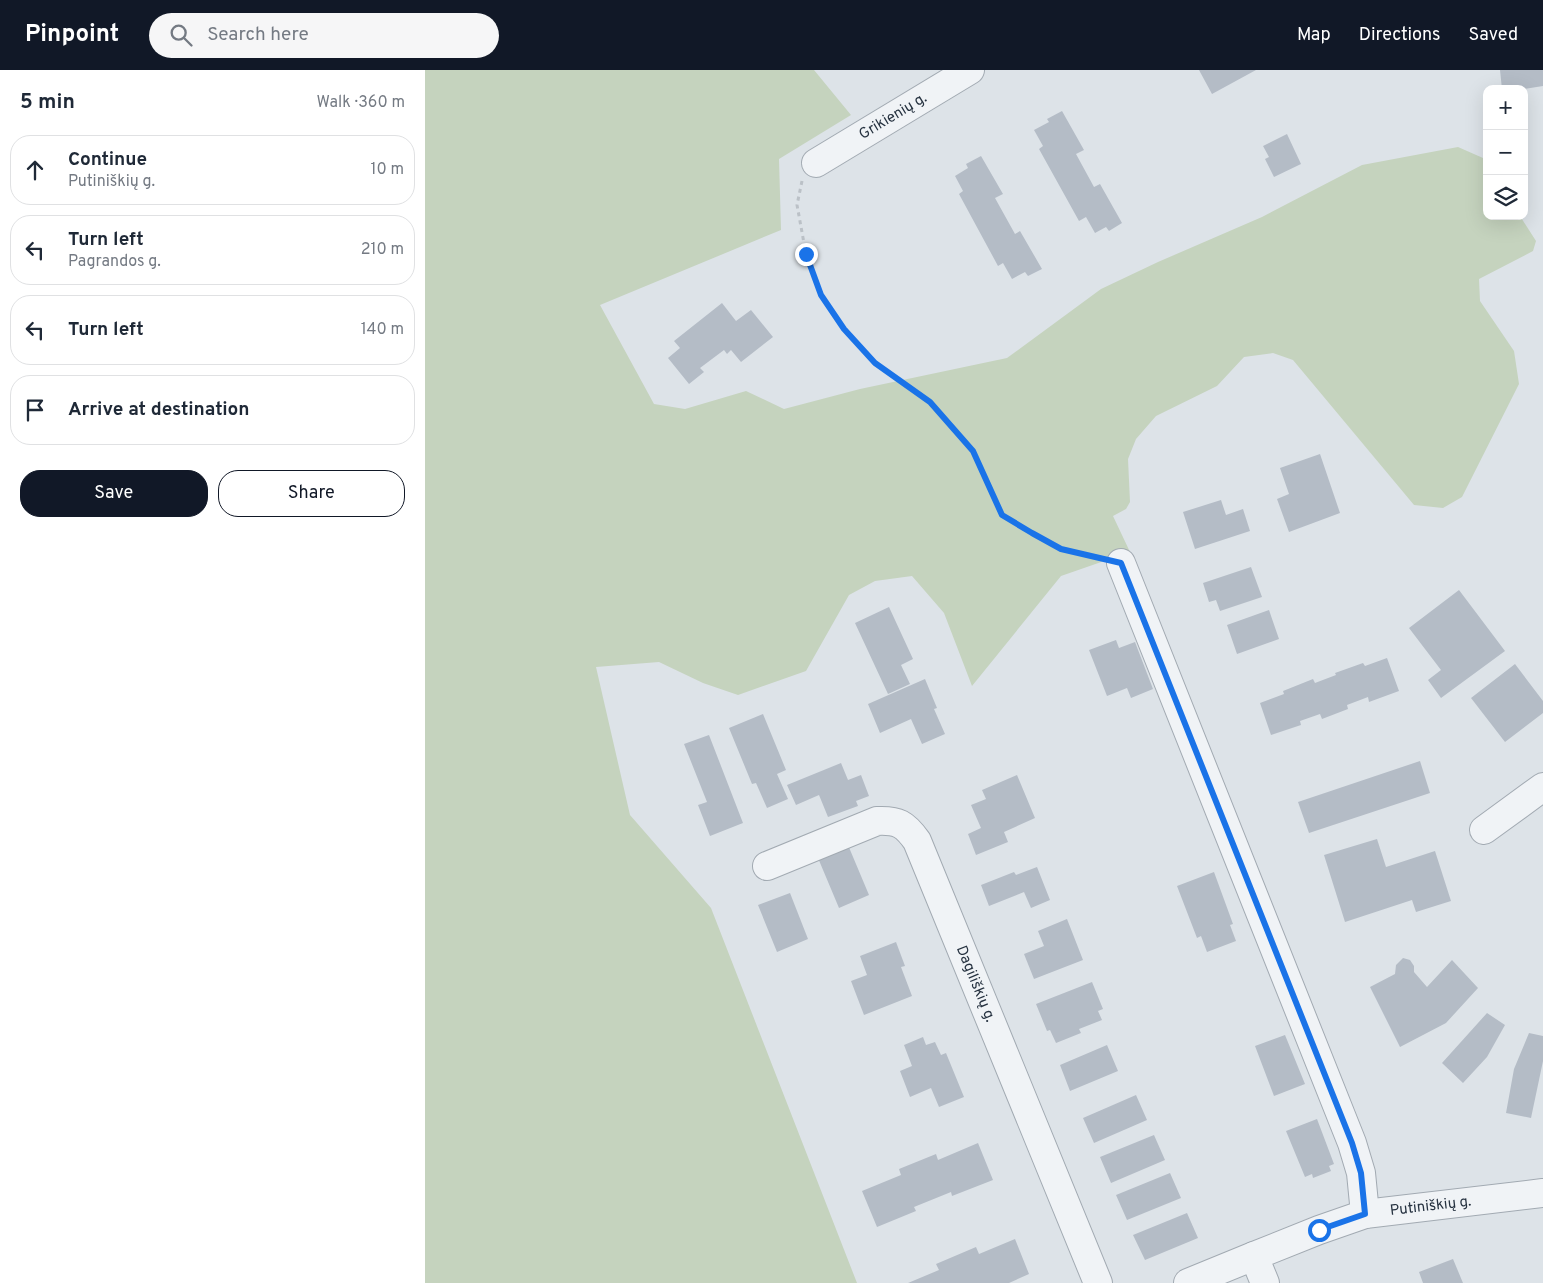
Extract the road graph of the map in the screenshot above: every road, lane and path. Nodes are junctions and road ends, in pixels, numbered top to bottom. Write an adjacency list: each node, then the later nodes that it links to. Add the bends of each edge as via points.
1 (970, 70): 2 (street, Grikienių g.)
2 (816, 163): 3 (path, via 802,180 797,205 806,254 821,295 844,329 875,363 930,402 973,451 1002,515 1061,549)
3 (1121, 563): 8 (street, via 1352,1143 1361,1173)
4 (1543, 787): 5 (street)
5 (1484, 830)
6 (767, 866): 10 (street, Dagiliškių g., via 877,821 893,820 909,830 917,841)
7 (1543, 1193): 8 (street, Putiniškių g.)
8 (1365, 1214): 9 (street, Putiniškių g.)
9 (1254, 1256): 11 (street); 12 (street)
10 (1098, 1283)
11 (1188, 1283)
12 (1265, 1283)

